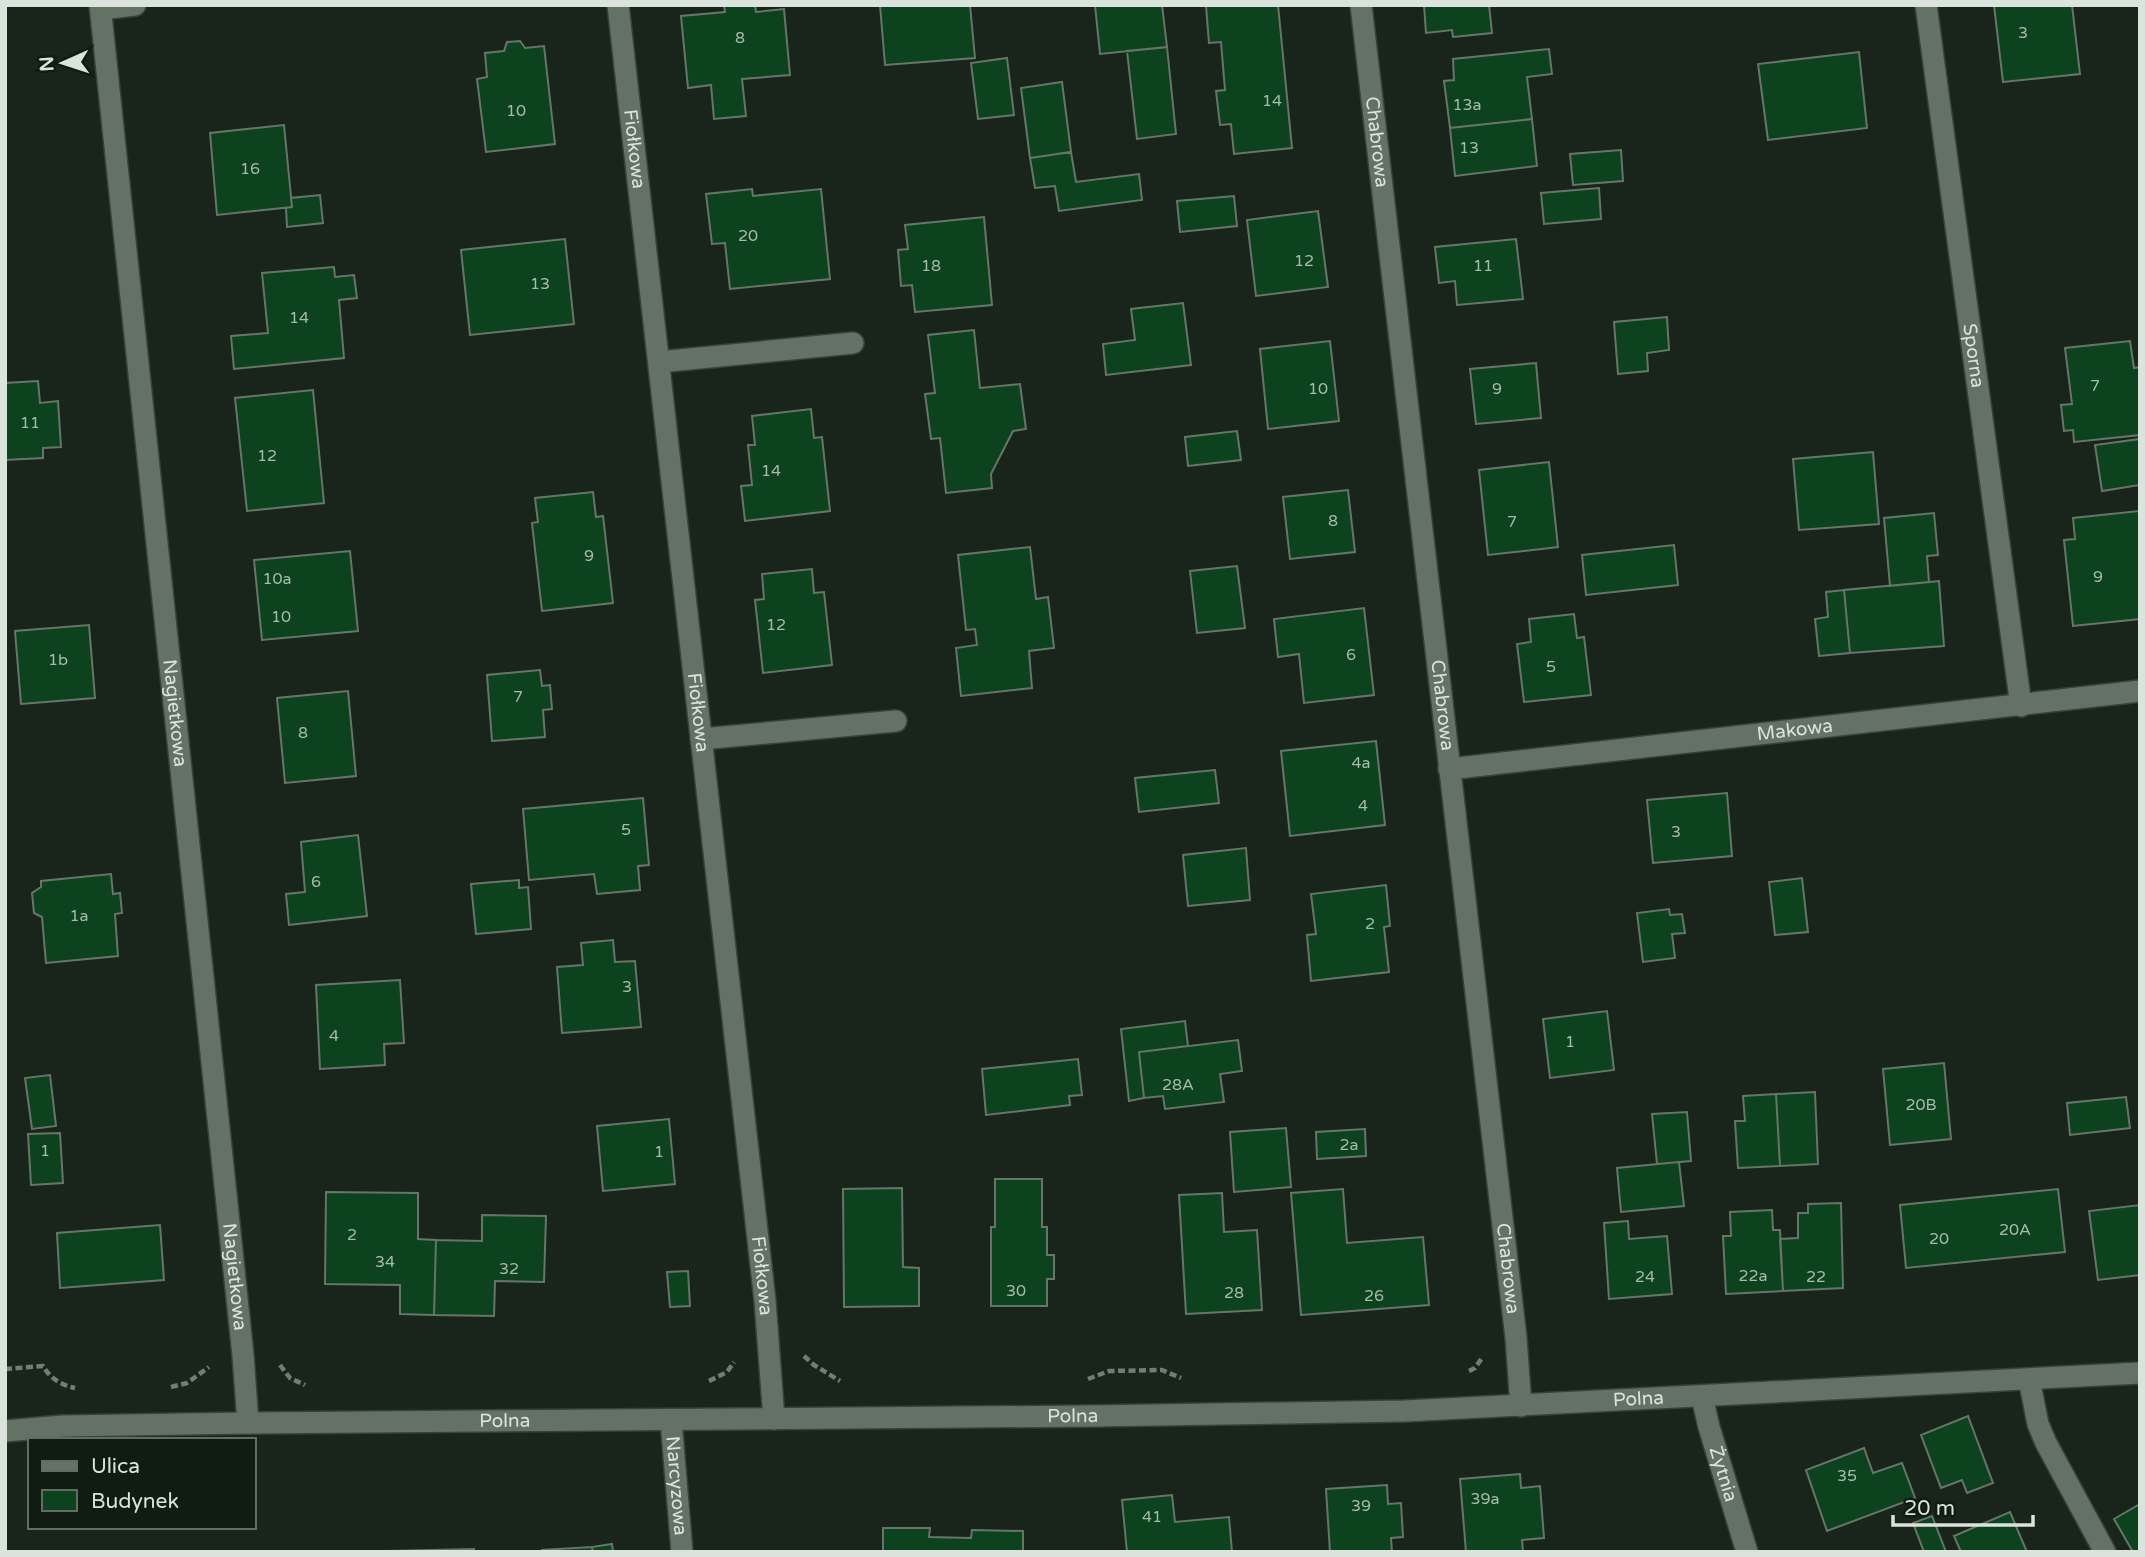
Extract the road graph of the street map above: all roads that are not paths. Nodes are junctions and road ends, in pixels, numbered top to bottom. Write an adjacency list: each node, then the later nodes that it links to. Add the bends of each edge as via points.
1 (135, 5): 5 (street)
2 (618, 5): 7 (street, Fiołkowa)
3 (1361, 5): 12 (street, Chabrowa)
4 (1926, 5): 9 (street, Sporna)
5 (100, 7): 19 (street, Nagietkowa)
6 (853, 343): 7 (street)
7 (659, 362): 11 (street, Fiołkowa)
8 (2140, 691): 9 (street, Makowa)
9 (2021, 706): 12 (street, Makowa)
10 (896, 720): 11 (street)
11 (701, 739): 17 (street, Fiołkowa, via 765,1301)
12 (1449, 769): 16 (street, Chabrowa)
13 (2140, 1373): 14 (street, Polna)
14 (2029, 1379): 15 (street, Polna); 23 (street, via 2046,1443)
15 (1702, 1397): 16 (street, Polna); 22 (street, Żytnia)
16 (1521, 1406): 17 (street, Polna)
17 (774, 1419): 18 (street, Polna)
18 (671, 1420): 19 (street, Polna); 21 (street, Narcyzowa)
19 (248, 1423): 20 (street, Polna)
20 (5, 1431)
21 (682, 1552)
22 (1747, 1552)
23 (2105, 1552)

